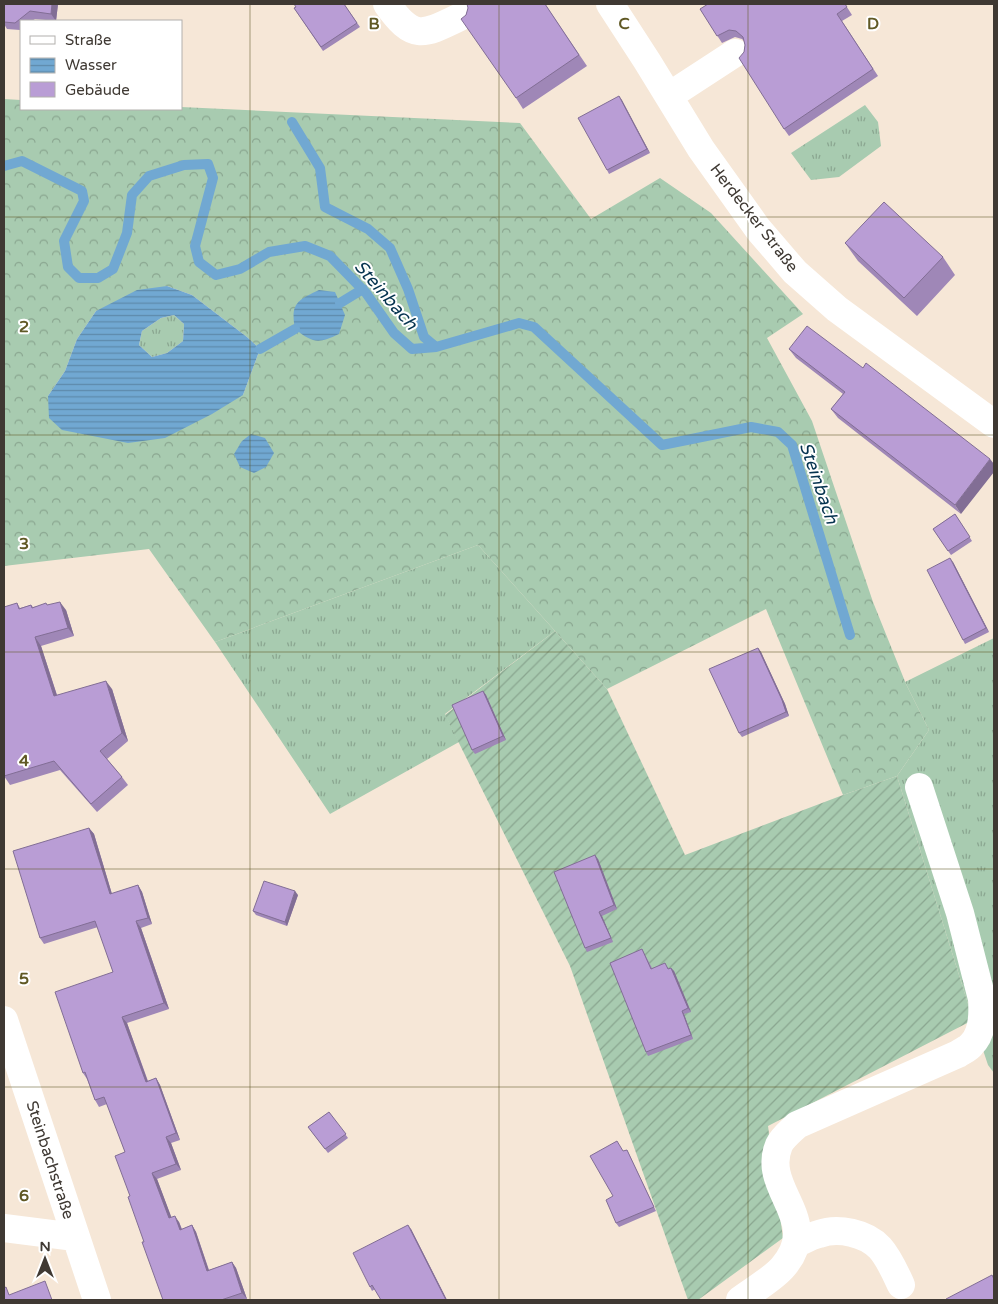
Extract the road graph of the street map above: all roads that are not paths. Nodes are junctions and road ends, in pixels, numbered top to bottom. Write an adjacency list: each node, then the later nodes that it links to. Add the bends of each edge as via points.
1 (387, 4): 3 (street, via 398,20 413,31 425,32)
2 (610, 4): 5 (street, Herdecker Straße)
3 (460, 18)
4 (735, 53): 5 (street)
5 (669, 96): 6 (street, Herdecker Straße, via 701,149 758,229 795,272 836,309)
6 (994, 424)
7 (919, 786): 11 (street, via 960,913 982,999 980,1030 972,1044 958,1054 797,1125 779,1144 774,1169 797,1224)
8 (4, 1020): 10 (street, Steinbachstraße)
9 (4, 1228): 10 (street)
10 (75, 1237): 13 (street, Steinbachstraße)
11 (797, 1243): 12 (street, via 826,1232 859,1235 881,1249); 14 (street, via 782,1268)
12 (901, 1285)
13 (97, 1300)
14 (740, 1300)

